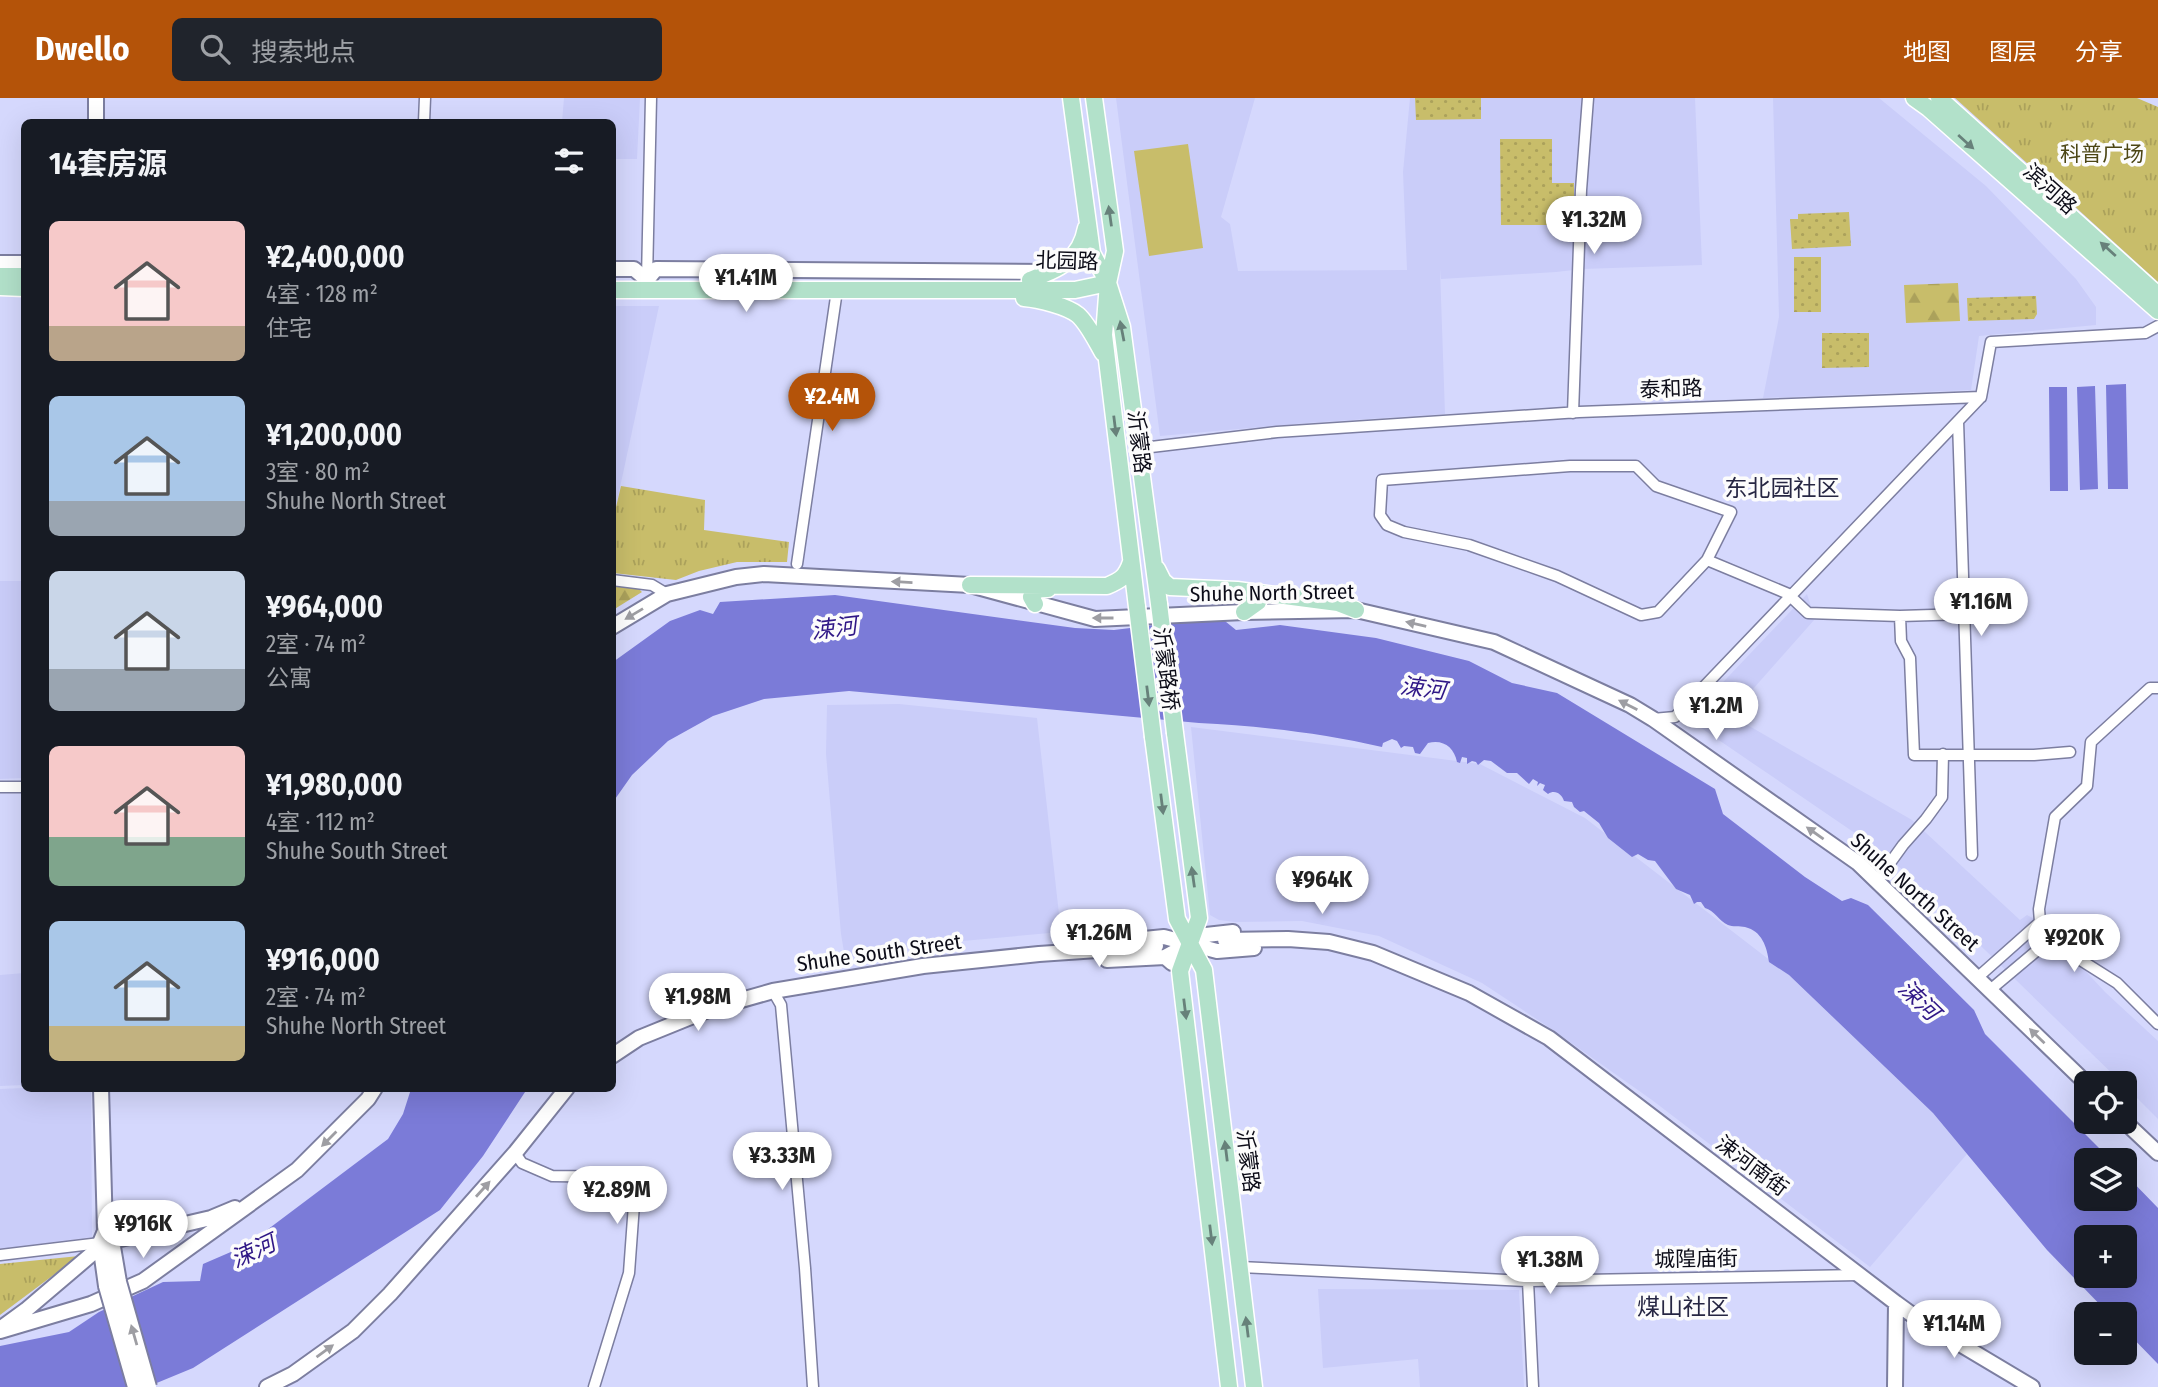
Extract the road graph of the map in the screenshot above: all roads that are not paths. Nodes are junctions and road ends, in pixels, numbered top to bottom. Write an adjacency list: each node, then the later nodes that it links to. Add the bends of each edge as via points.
1 (96, 98): 9 (main road)
2 (425, 98): 10 (street)
3 (651, 98): 21 (street)
4 (1071, 98): 11 (main road, 沂蒙路)
5 (1094, 98): 20 (main road, 沂蒙路, one-way to 5, via 1115,251)
6 (1588, 98): 35 (street)
7 (1914, 98): 31 (main road, 滨河路, one-way to 31)
8 (1939, 98): 28 (main road, 滨河路, one-way to 8)
9 (96, 119)
10 (424, 119)
11 (1087, 218): 15 (main road, via 1083,243); 20 (main road, 沂蒙路, via 1092,253)
12 (0, 263): 13 (main road)
13 (21, 263)
14 (616, 269): 21 (main road, via 634,269)
15 (1052, 272): 18 (main road); 21 (main road, via 656,269)
16 (0, 276): 17 (main road)
17 (21, 276)
18 (1030, 280): 20 (main road, 北园路); 21 (main road, 北园路)
19 (616, 281): 21 (main road, 北园路)
20 (1108, 283): 27 (main road, 北园路, via 1075,290); 33 (main road, 沂蒙路); 37 (main road, 沂蒙路, one-way to 20, via 1122,327)
21 (647, 285): 24 (main road, 北园路); 27 (main road, 北园路)
22 (0, 287): 23 (main road)
23 (21, 288)
24 (616, 289)
25 (0, 293): 26 (main road)
26 (21, 293)
27 (874, 294): 30 (main road); 33 (main road, via 1035,299 1080,316)
28 (2158, 295)
29 (616, 296): 30 (main road)
30 (836, 297): 41 (street)
31 (2158, 311)
32 (2158, 326): 34 (street, via 2145,333 1991,342)
33 (1107, 358): 38 (main road, 沂蒙路, one-way to 38)
34 (1981, 397): 35 (street, 泰和路); 36 (street)
35 (1573, 412): 37 (street, 泰和路, via 1277,432)
36 (1958, 421): 45 (street); 51 (street)
37 (1139, 447): 40 (main road, 沂蒙路)
38 (1132, 560): 43 (main road, via 1127,575 1107,586); 48 (main road, 沂蒙路)
39 (1707, 560): 39 (street, via 1731,512 1656,486 1636,466 1570,466 1382,480 1380,515 1387,525 1469,545 1557,576 1641,615 1658,612); 45 (street)
40 (1154, 563): 47 (main road, 沂蒙路); 49 (main road, via 1170,587 1237,590 1338,603)
41 (797, 564)
42 (616, 580): 44 (street, via 652,585)
43 (970, 585): 44 (main road, Shuhe North Street, one-way to 44, via 764,574); 46 (main road, Shuhe North Street)
44 (667, 594): 53 (main road, Shuhe North Street, one-way to 53)
45 (1791, 596): 52 (street, via 1808,612); 55 (street)
46 (1035, 604): 48 (main road, via 1031,597 1038,589 1123,589); 50 (main road, Shuhe North Street, one-way to 46, via 1096,619)
47 (1159, 604): 50 (main road, via 1177,592 1255,596 1258,602); 66 (main road, 沂蒙路桥, one-way to 47, bridge)
48 (1137, 607): 57 (main road, 沂蒙路桥, one-way to 57, bridge)
49 (1356, 610): 50 (main road, Shuhe North Street); 56 (main road, Shuhe North Street, one-way to 49, via 1494,642)
50 (1244, 612)
51 (1965, 614): 52 (street); 61 (street)
52 (1900, 616): 60 (street, via 1901,641 1910,658 1913,755)
53 (616, 625)
54 (2158, 688): 73 (street, via 2150,688 2091,742 2087,786 2055,817 2040,922)
55 (1675, 717): 56 (street); 58 (street)
56 (1653, 719): 58 (main road, Shuhe North Street)
57 (1153, 737): 68 (main road, 沂蒙路, one-way to 68, via 1177,919)
58 (1682, 739): 65 (main road, Shuhe North Street, one-way to 58)
59 (2070, 752): 61 (street)
60 (1943, 754): 61 (street); 65 (street, via 1942,797)
61 (1969, 754): 64 (street)
62 (0, 787): 63 (street)
63 (21, 787)
64 (1972, 855)
65 (1877, 881): 73 (main road, Shuhe North Street)
66 (1199, 918): 67 (main road); 68 (main road)
67 (1219, 941): 68 (main road, 涑河南街); 71 (main road); 90 (main road, 涑河南街, via 1329,942 1373,953 1500,1009 1549,1038)
68 (1190, 943): 69 (main road, 涑河南街); 70 (main road, via 1164,937 1030,946); 71 (main road, 沂蒙路); 72 (main road)
69 (1161, 951): 70 (main road, Shuhe South Street); 70 (main road, via 1033,963); 72 (main road)
70 (1005, 957): 75 (main road, Shuhe South Street)
71 (1204, 970): 89 (main road, 沂蒙路, one-way to 71)
72 (1180, 971): 101 (main road, one-way to 101)
73 (1977, 978): 74 (main road, Shuhe North Street)
74 (1990, 990): 76 (street, via 2053,937 2117,983); 78 (main road, Shuhe North Street, one-way to 74)
75 (773, 991): 77 (main road, Shuhe South Street, via 713,1008 639,1038); 100 (street, via 781,1005)
76 (2158, 1024)
77 (616, 1053)
78 (2074, 1071)
79 (102, 1092): 86 (main road)
80 (373, 1092): 85 (main road, one-way to 85, via 297,1170)
81 (565, 1092): 83 (main road)
82 (2137, 1133): 84 (main road)
83 (515, 1153): 98 (main road, one-way to 83, via 353,1331); 99 (street, via 522,1164 552,1176 636,1177 629,1273)
84 (2158, 1153)
85 (255, 1200): 86 (main road, via 211,1218); 87 (main road)
86 (105, 1245): 87 (main road, via 178,1234 188,1239); 88 (street); 92 (main road); 94 (main road, via 44,1301 40,1308 45,1314); 95 (main road)
87 (185, 1251): 94 (main road, via 143,1281)
88 (0, 1255)
89 (1240, 1267): 91 (street, 城隍庙街); 102 (main road, 沂蒙路, one-way to 89)
90 (1860, 1275): 91 (street, 城隍庙街); 93 (main road, 涑河南街)
91 (1528, 1281): 103 (street)
92 (113, 1284): 96 (main road, bridge); 97 (main road, one-way to 92, bridge)
93 (1896, 1303): 104 (main road); 105 (main road, 涑河南街)
94 (56, 1315): 95 (main road)
95 (0, 1330)
96 (135, 1387)
97 (149, 1387)
98 (267, 1387)
99 (594, 1387)
100 (813, 1387)
101 (1229, 1387)
102 (1254, 1387)
103 (1533, 1387)
104 (1895, 1387)
105 (2032, 1387)

